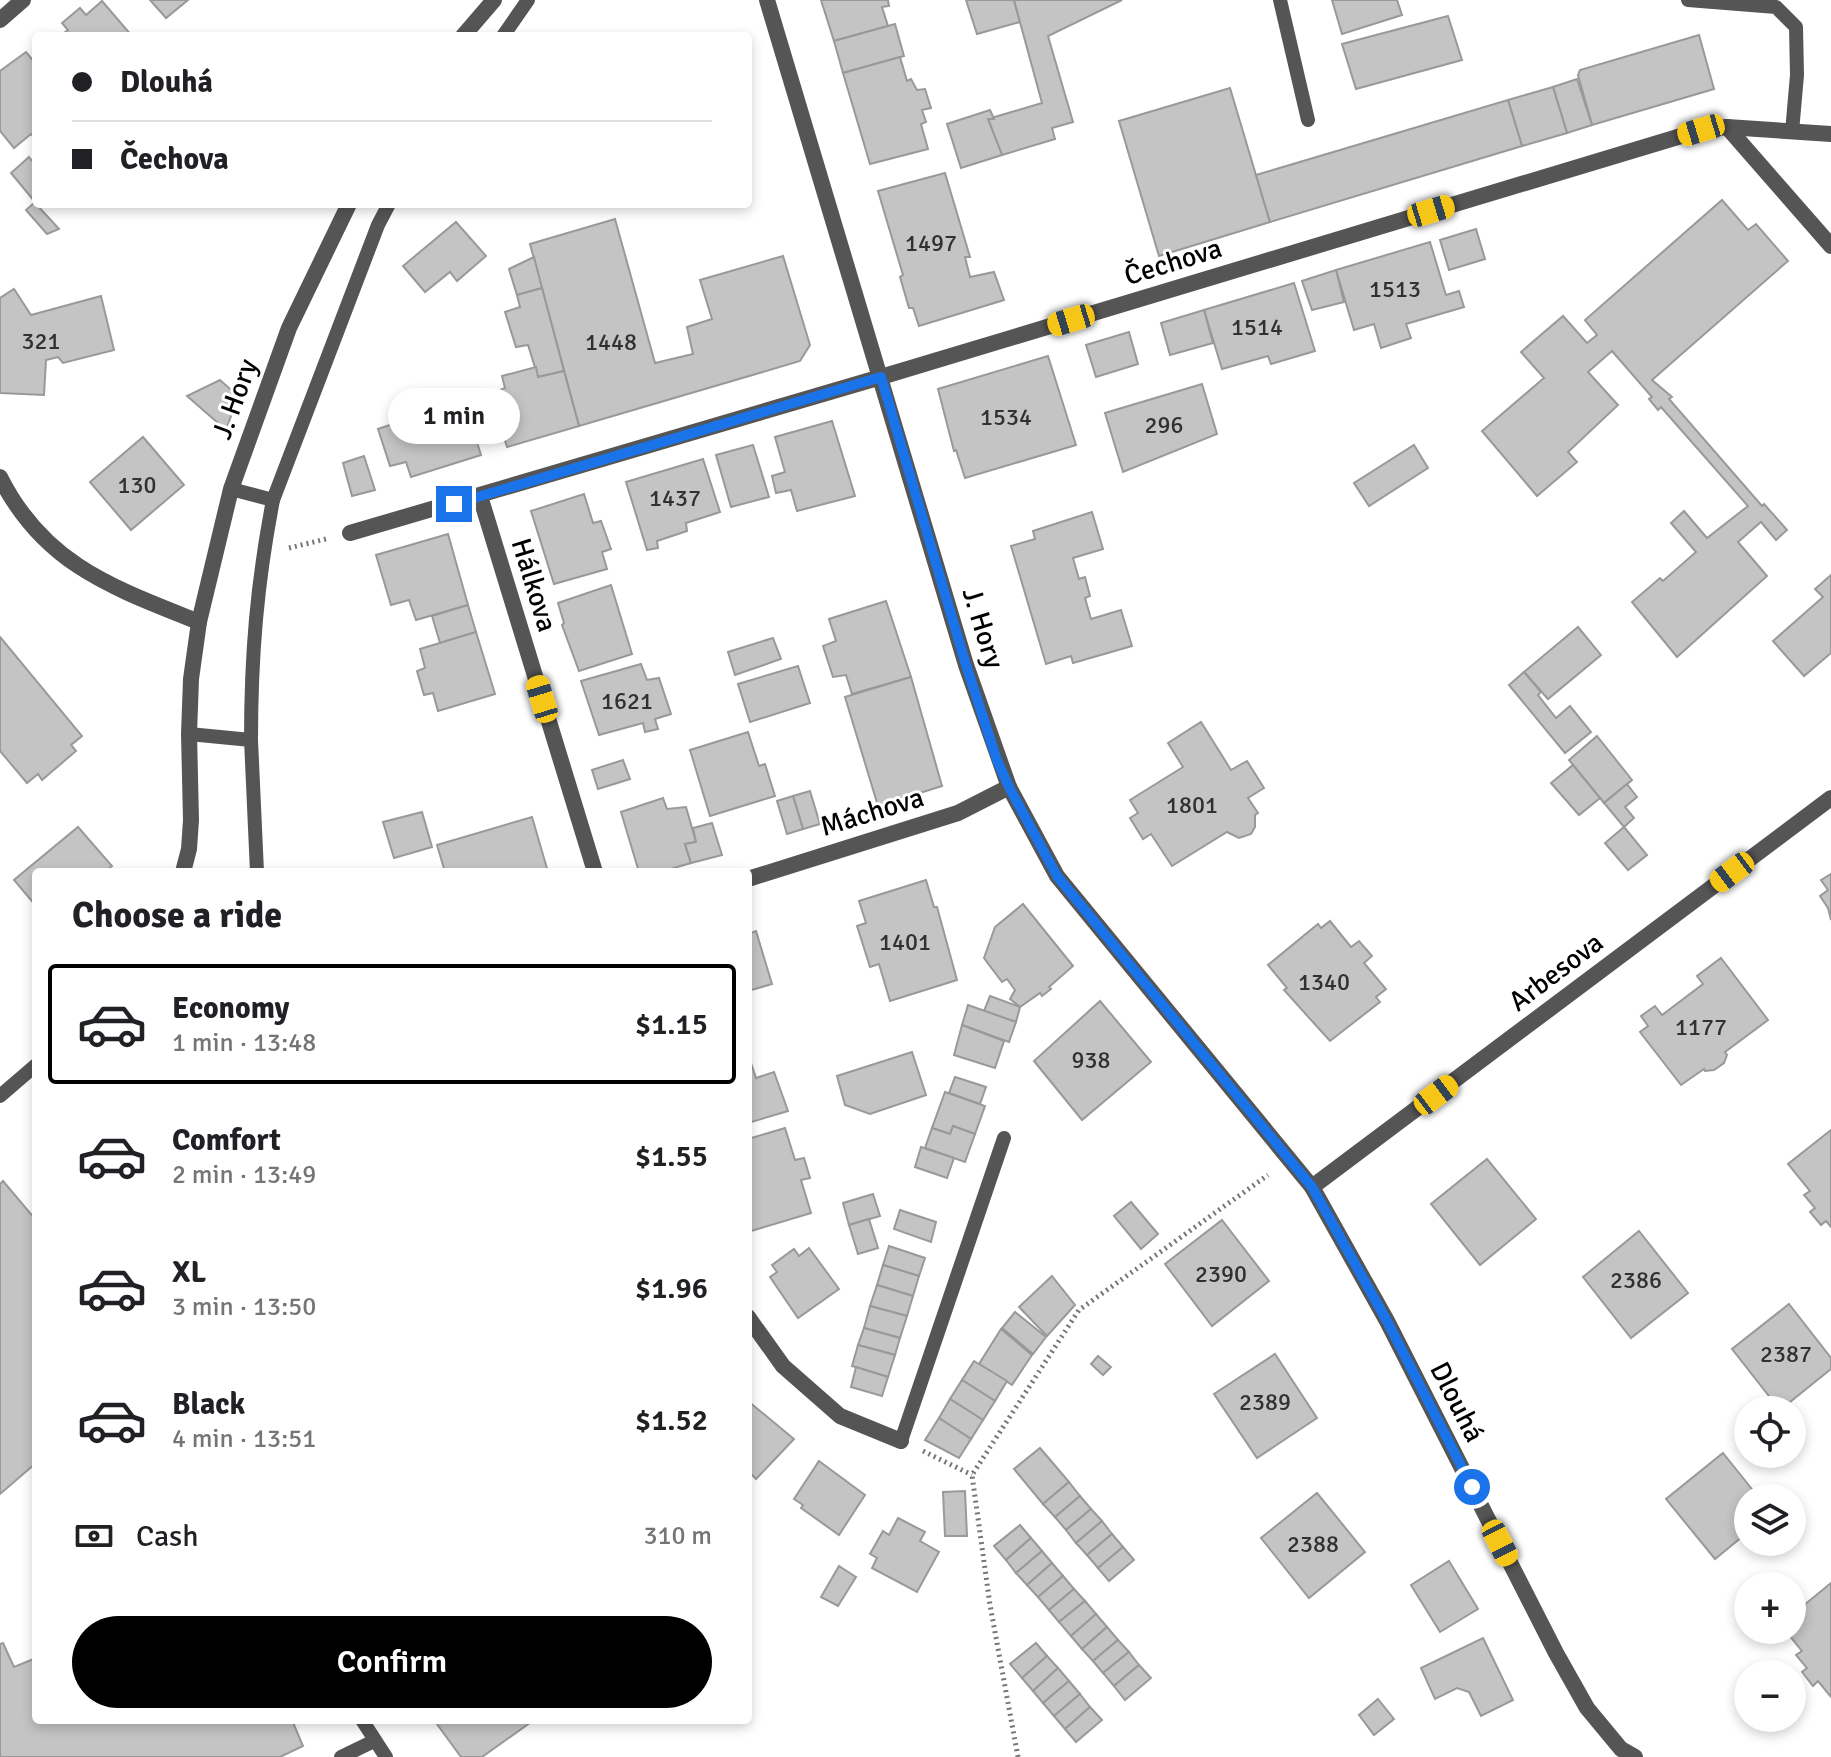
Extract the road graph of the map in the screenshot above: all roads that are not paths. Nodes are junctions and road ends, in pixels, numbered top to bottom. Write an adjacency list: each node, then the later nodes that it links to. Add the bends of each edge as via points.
1 (23, 0): 7 (street)
2 (494, 0): 8 (street)
3 (528, 0): 9 (lane)
4 (767, 0): 17 (street, J. Hory)
5 (1280, 0): 10 (lane)
6 (1688, 0): 12 (lane, via 1776,7 1796,27)
7 (0, 20)
8 (466, 32)
9 (506, 32)
10 (1308, 120)
11 (1727, 127): 12 (street, Čechova); 16 (street); 17 (street, Čechova, via 1701,130)
12 (1792, 132): 13 (street, Čechova)
13 (1831, 134)
14 (347, 208): 19 (street, J. Hory, via 289,328)
15 (387, 208): 21 (lane)
16 (1831, 246)
17 (881, 377): 20 (street, Čechova); 26 (street, J. Hory, via 966,665)
18 (0, 477): 23 (street, via 24,518 83,571)
19 (231, 489): 21 (lane); 23 (street, J. Hory)
20 (480, 496): 22 (street, Čechova); 30 (street, Hálkova)
21 (273, 500): 25 (lane, via 253,633)
22 (350, 533)
23 (199, 622): 24 (street, J. Hory)
24 (189, 734): 25 (lane); 28 (street, J. Hory, via 191,820)
25 (251, 740): 29 (lane)
26 (1009, 787): 31 (street, Máchova, via 958,813); 35 (street, J. Hory, via 1057,876)
27 (1831, 798): 35 (street, Arbesova)
28 (184, 868)
29 (257, 868)
30 (594, 868)
31 (752, 878)
32 (32, 1068): 33 (lane)
33 (0, 1096)
34 (1004, 1138): 37 (lane)
35 (1312, 1187): 42 (street, Dlouhá, via 1587,1708 1621,1749)
36 (752, 1323): 37 (street, via 783,1366 840,1416)
37 (901, 1441)
38 (364, 1724): 39 (lane)
39 (374, 1741): 40 (lane); 41 (lane)
40 (341, 1757)
41 (386, 1757)
42 (1635, 1757)

